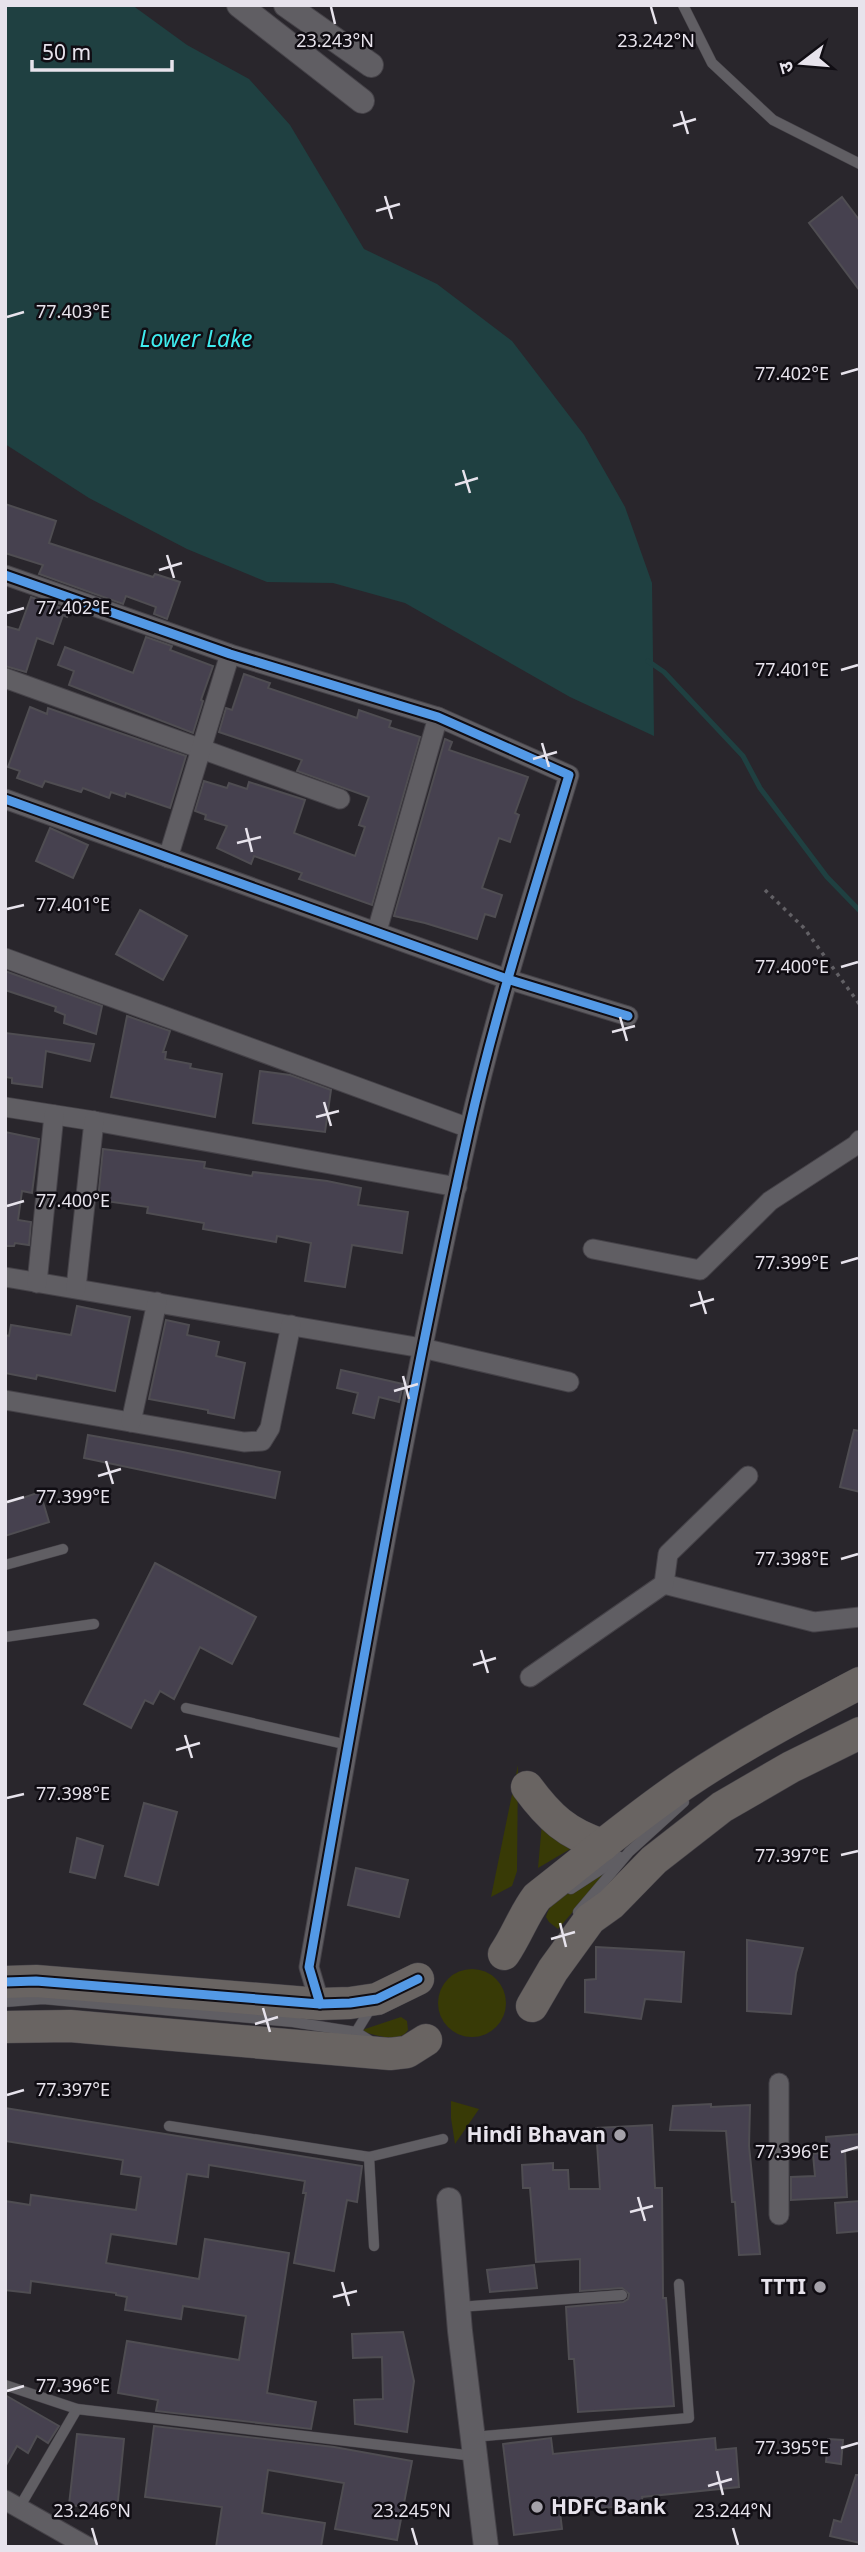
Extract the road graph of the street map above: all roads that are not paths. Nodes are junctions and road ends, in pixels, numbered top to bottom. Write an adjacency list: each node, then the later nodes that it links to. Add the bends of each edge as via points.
1 (239, 5): 5 (street)
2 (286, 5): 4 (street)
3 (683, 5): 6 (lane, via 712,63 773,120)
4 (371, 65)
5 (362, 101)
6 (860, 164)
7 (5, 575): 8 (street)
8 (230, 654): 10 (street); 11 (street)
9 (5, 678): 11 (street)
10 (438, 717): 15 (street); 17 (street, via 569,775)
11 (201, 750): 13 (street); 14 (street)
12 (5, 799): 14 (street)
13 (340, 799)
14 (168, 858): 15 (street)
15 (377, 931): 17 (street)
16 (5, 958): 22 (street)
17 (508, 979): 18 (street); 22 (street)
18 (628, 1016)
19 (5, 1108): 20 (street)
20 (54, 1115): 21 (street); 27 (street)
21 (94, 1121): 24 (street); 28 (street)
22 (469, 1128): 24 (street)
23 (860, 1140): 25 (street, via 771,1201 700,1270)
24 (457, 1187): 31 (street)
25 (593, 1249)
26 (5, 1277): 27 (street)
27 (37, 1283): 28 (street)
28 (76, 1288): 29 (street)
29 (157, 1302): 30 (street); 34 (street)
30 (291, 1325): 31 (street); 34 (street, via 270,1428 262,1441 244,1442)
31 (422, 1348): 32 (street); 46 (street)
32 (569, 1382)
33 (5, 1400): 34 (street)
34 (131, 1422)
35 (748, 1476): 38 (street, via 668,1555)
36 (63, 1549): 37 (lane)
37 (5, 1565)
38 (664, 1584): 39 (street, via 814,1622); 42 (street)
39 (860, 1617)
40 (94, 1624): 41 (lane)
41 (5, 1637)
42 (530, 1677)
43 (860, 1682): 49 (main road, via 688,1781)
44 (186, 1708): 46 (lane)
45 (860, 1733): 54 (main road, via 712,1815 590,1919)
46 (348, 1745): 59 (street, via 309,1967)
47 (527, 1787): 49 (main road, via 556,1821 580,1838)
48 (692, 1796): 49 (lane)
49 (616, 1848): 50 (lane); 51 (lane); 53 (main road, via 537,1897 538,1905)
50 (559, 1896)
51 (571, 1921)
52 (563, 1938): 54 (lane)
53 (504, 1954)
54 (553, 1970): 60 (main road)
55 (418, 1979): 57 (main road)
56 (5, 1982): 59 (main road)
57 (377, 1999): 59 (main road); 62 (lane)
58 (5, 2002): 62 (lane, via 43,1999)
59 (320, 2004)
60 (533, 2006)
61 (5, 2027): 64 (main road, via 70,2026)
62 (356, 2032): 64 (lane)
63 (426, 2039): 64 (main road, via 407,2052)
64 (390, 2054)
65 (779, 2083): 70 (street)
66 (169, 2126): 68 (lane)
67 (443, 2139): 68 (lane)
68 (369, 2157): 71 (lane)
69 (449, 2200): 74 (street)
70 (779, 2215)
71 (374, 2246)
72 (679, 2284): 77 (lane, via 689,2418)
73 (622, 2295): 74 (lane)
74 (458, 2307): 77 (street)
75 (5, 2385): 76 (lane)
76 (78, 2409): 77 (lane); 78 (lane)
77 (474, 2446): 80 (street)
78 (12, 2504): 79 (street)
79 (88, 2547)
80 (486, 2547)

